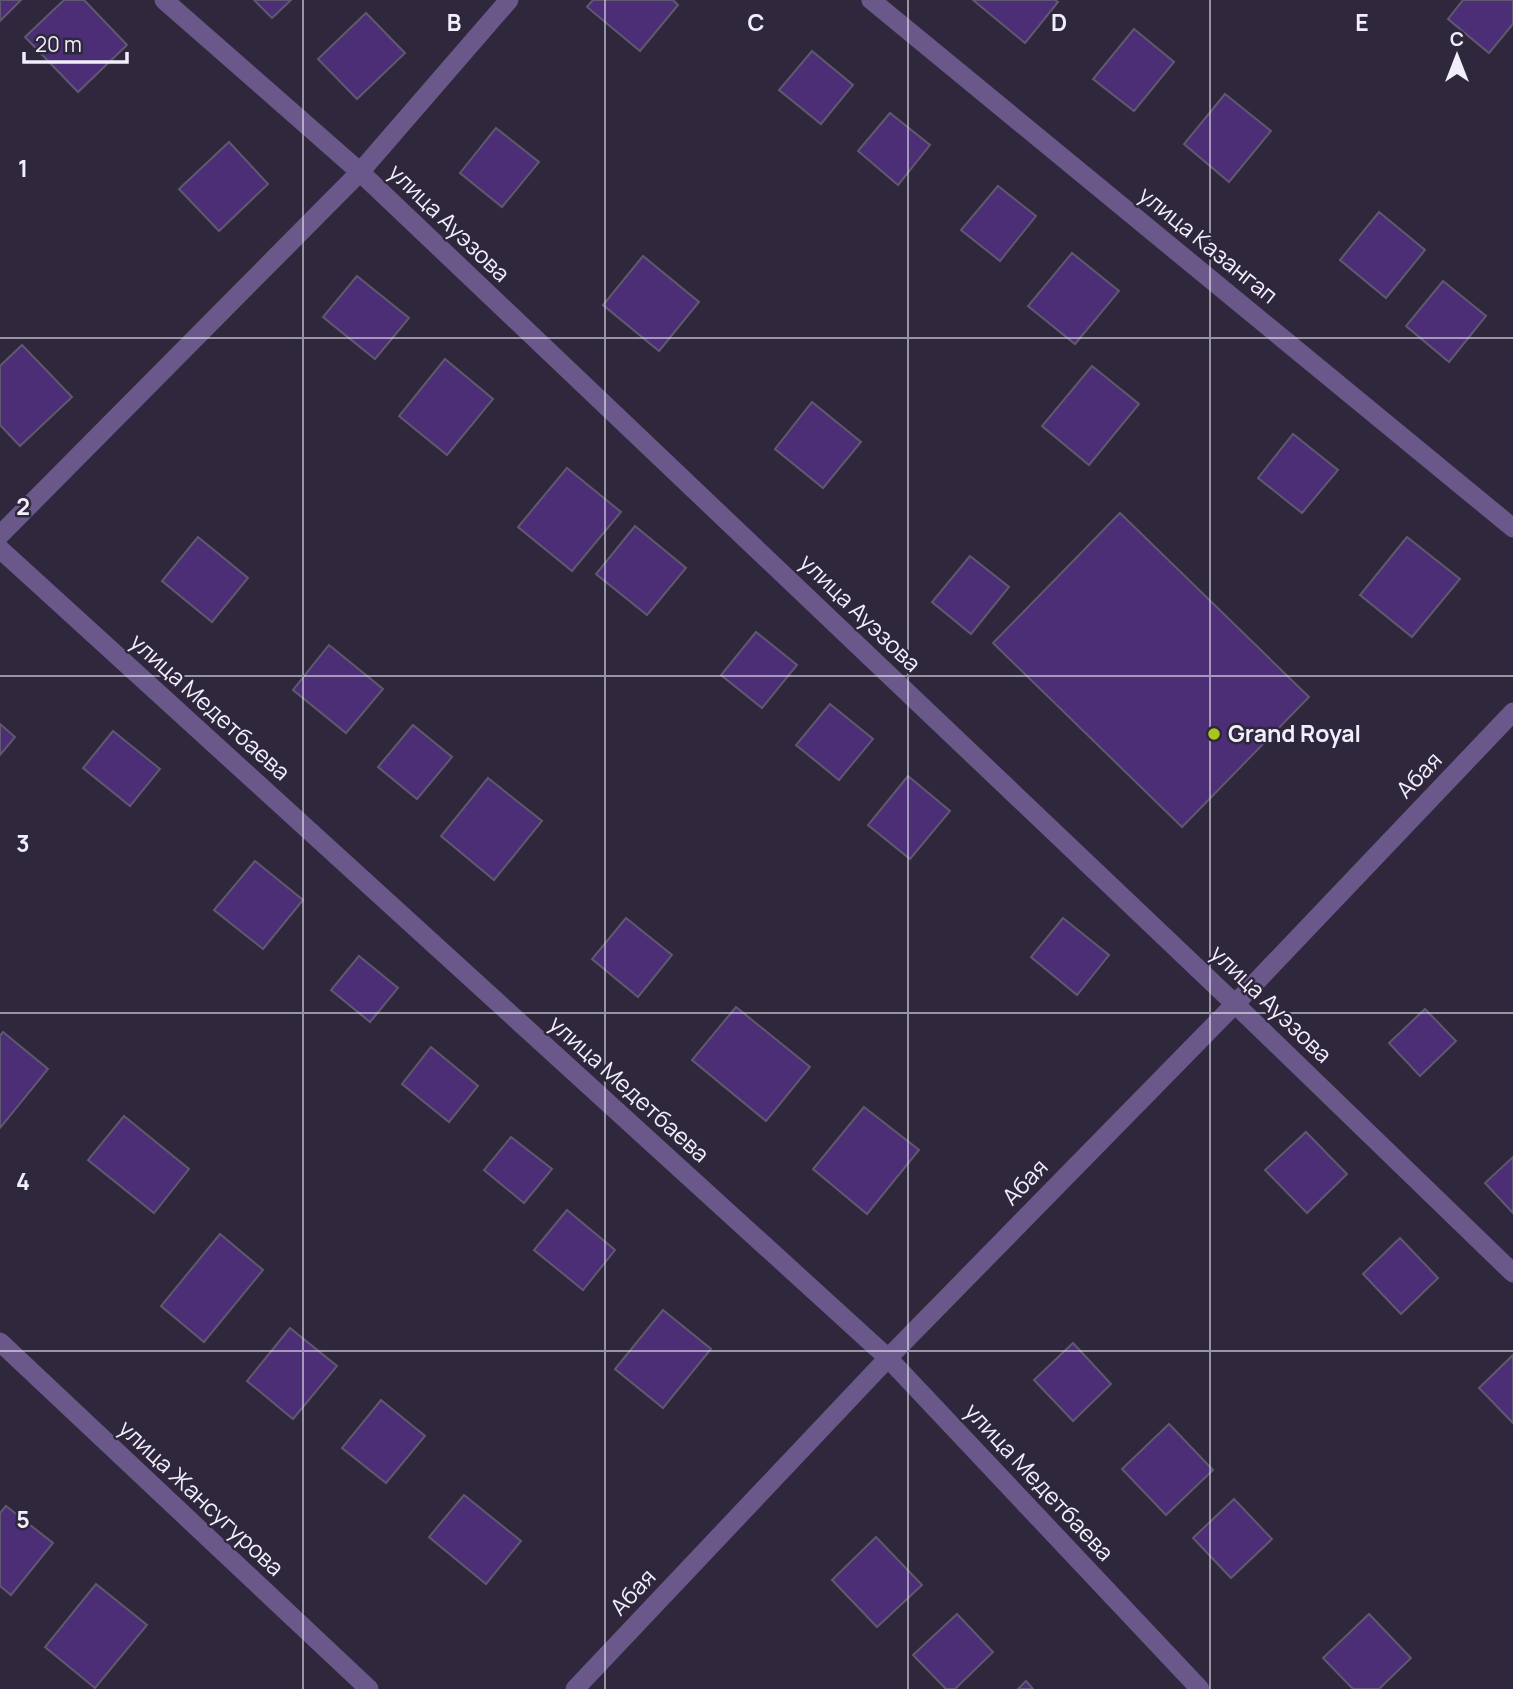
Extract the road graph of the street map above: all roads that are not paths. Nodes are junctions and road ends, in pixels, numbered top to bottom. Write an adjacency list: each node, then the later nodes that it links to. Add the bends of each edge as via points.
1 (164, 0): 4 (street, улица Ауэзова)
2 (509, 0): 4 (street)
3 (871, 0): 5 (street, улица Казангап)
4 (360, 172): 6 (street); 9 (street, улица Ауэзова)
5 (1513, 528)
6 (0, 535)
7 (0, 549): 12 (street, улица Медетбаева)
8 (1513, 712): 9 (street, Абая)
9 (1235, 1004): 10 (street, улица Ауэзова); 12 (street, Абая)
10 (1513, 1273)
11 (0, 1342): 13 (street, улица Жансугурова)
12 (888, 1358): 14 (street, Абая); 15 (street, улица Медетбаева)
13 (369, 1689)
14 (575, 1689)
15 (1200, 1689)

